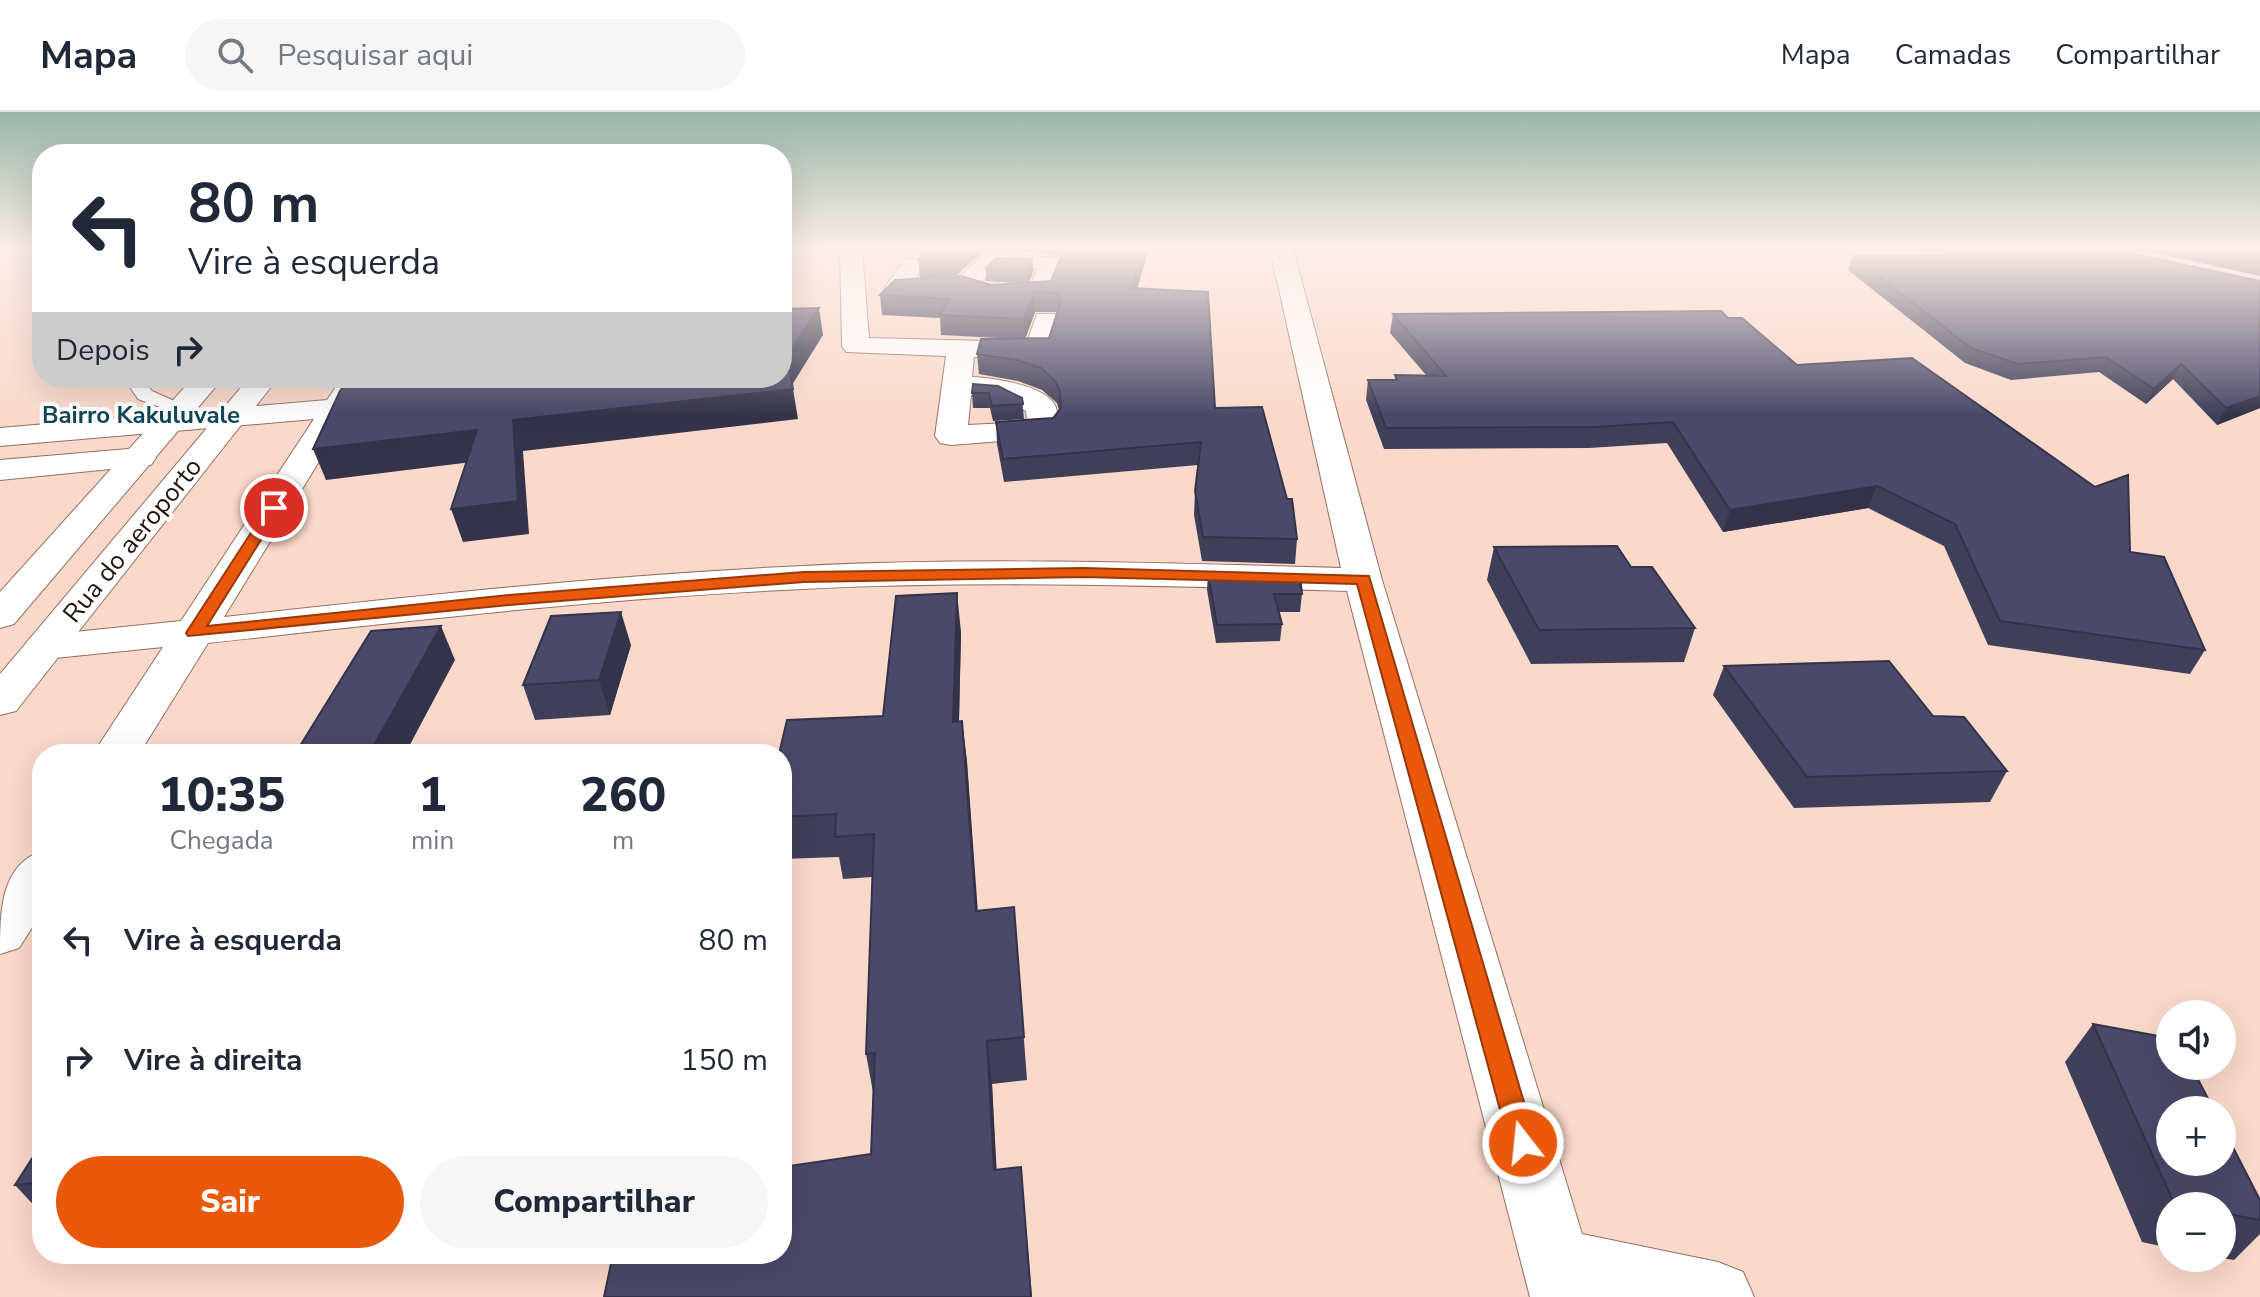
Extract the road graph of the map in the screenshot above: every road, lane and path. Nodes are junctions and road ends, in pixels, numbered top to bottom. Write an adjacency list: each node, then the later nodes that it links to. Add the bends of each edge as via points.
1 (854, 304): 4 (street, via 856,346)
2 (1295, 304): 15 (street)
3 (1046, 320): 4 (street, via 1038,350)
4 (961, 350): 5 (street)
5 (955, 386)
6 (140, 388): 10 (lane)
7 (200, 388): 10 (street, Rua do aeroporto)
8 (256, 388): 11 (street, Rua do aeroporto)
9 (347, 393): 11 (street); 17 (street)
10 (176, 416): 11 (street); 12 (street); 13 (street, Rua do aeroporto)
11 (232, 417): 18 (street, Rua do aeroporto)
12 (0, 437)
13 (140, 458): 14 (street); 16 (street, Rua do aeroporto)
14 (0, 470)
15 (1363, 580): 17 (street, via 1083,572 804,577 509,600); 23 (street)
16 (0, 616)
17 (194, 633): 18 (street); 20 (street)
18 (45, 647): 19 (street, Rua do aeroporto)
19 (0, 702)
20 (122, 744)
21 (32, 884): 22 (street)
22 (0, 934)
23 (1561, 1279): 24 (street)
24 (1718, 1297)

